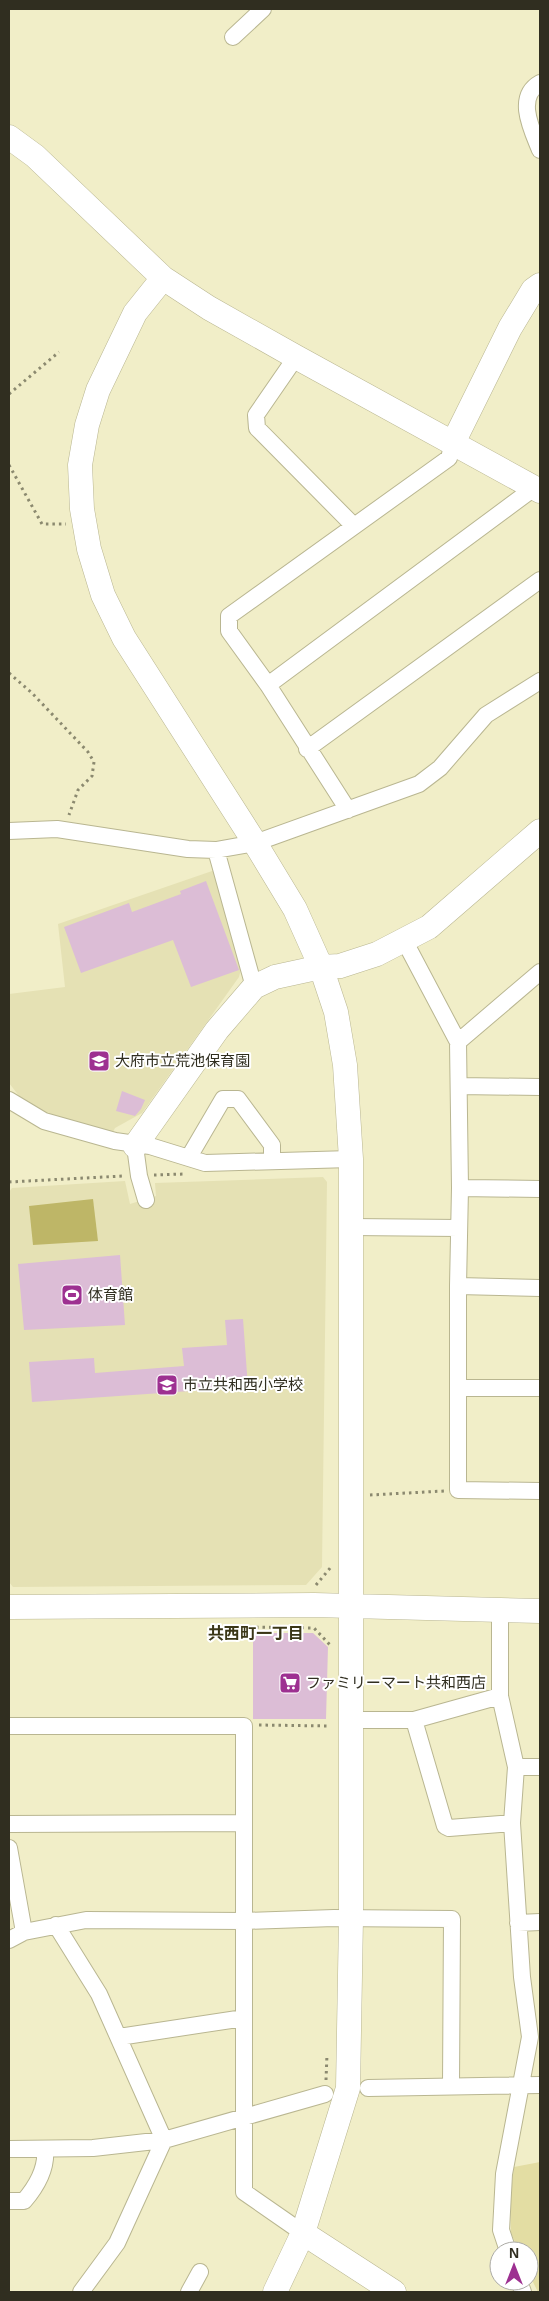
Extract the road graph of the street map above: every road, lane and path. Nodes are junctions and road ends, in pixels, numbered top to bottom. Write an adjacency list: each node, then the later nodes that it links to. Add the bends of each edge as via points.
1 (263, 9): 2 (street)
2 (233, 37)
3 (540, 83): 5 (street, via 528,96 527,116)
4 (9, 137): 6 (street, via 34,156)
5 (540, 150)
6 (163, 278): 9 (street); 14 (street, via 135,314 98,390 87,425 80,465)
7 (540, 285): 11 (street, via 533,290 510,328)
8 (58, 352): 10 (path)
9 (296, 357): 11 (street); 15 (street, via 256,415 257,428)
10 (9, 394)
11 (454, 443): 13 (street); 15 (street, via 449,458)
12 (9, 465): 14 (path, via 42,524)
13 (537, 489): 19 (street)
14 (84, 523): 25 (street, via 104,595 124,638)
15 (353, 525): 19 (street, via 229,616 229,631)
16 (540, 580): 20 (street)
17 (9, 673): 22 (path, via 76,739 94,762 92,776 78,790)
18 (540, 681): 21 (street, via 486,715 440,768 419,784)
19 (268, 685): 20 (street)
20 (308, 749): 21 (street)
21 (348, 810): 25 (street)
22 (65, 830): 23 (street); 26 (street, via 188,849)
23 (9, 831)
24 (540, 831): 27 (street, via 429,927)
25 (256, 843): 26 (street); 28 (street, via 295,909)
26 (216, 850): 30 (street)
27 (404, 940): 28 (street, via 368,957 340,966); 31 (street)
28 (321, 967): 30 (street, via 275,977); 37 (street, via 336,1012 345,1066)
29 (540, 972): 31 (street)
30 (254, 987): 35 (street, via 217,1030)
31 (458, 1042): 32 (street)
32 (459, 1086): 33 (street); 42 (street)
33 (540, 1087)
34 (9, 1100): 35 (street, via 44,1121)
35 (135, 1146): 36 (street, via 150,1146); 40 (street)
36 (189, 1157): 38 (street, via 205,1163); 38 (street, via 223,1100 238,1099 272,1145)
37 (351, 1159): 38 (street); 45 (street)
38 (272, 1160)
39 (187, 1174): 40 (path)
40 (139, 1176): 41 (path); 44 (street)
41 (9, 1182)
42 (460, 1188): 43 (street); 46 (street)
43 (540, 1188)
44 (146, 1200)
45 (352, 1227): 46 (street); 53 (street)
46 (459, 1228): 47 (street)
47 (458, 1286): 48 (street); 49 (street)
48 (540, 1288)
49 (458, 1388): 50 (street); 51 (street)
50 (540, 1388)
51 (458, 1490): 52 (street); 53 (path, via 369,1495)
52 (540, 1490)
53 (350, 1493): 56 (street)
54 (331, 1558): 55 (path, via 331,1568)
55 (313, 1588)
56 (351, 1606): 57 (street); 58 (street); 64 (street)
57 (9, 1607)
58 (500, 1611): 59 (street); 62 (street)
59 (540, 1611)
60 (236, 1627): 61 (path, via 314,1628)
61 (333, 1647)
62 (500, 1696): 63 (street); 68 (street)
63 (414, 1720): 64 (street); 71 (street, via 445,1826)
64 (337, 1721): 66 (path); 67 (path); 75 (street)
65 (9, 1726): 66 (street)
66 (244, 1726): 70 (street)
67 (330, 1736)
68 (516, 1767): 69 (street); 71 (street)
69 (540, 1767)
70 (243, 1823): 72 (street); 76 (street)
71 (512, 1823): 78 (street)
72 (9, 1824)
73 (9, 1848): 74 (street)
74 (11, 1879): 80 (street)
75 (351, 1918): 76 (street); 86 (street, via 452,1919); 95 (street, via 348,2088)
76 (244, 1920): 79 (street, via 86,1920); 82 (street)
77 (540, 1922): 78 (street)
78 (518, 1923): 87 (street, via 530,2037)
79 (56, 1924): 80 (street); 83 (street, via 99,1994)
80 (24, 1932): 81 (street)
81 (9, 1940)
82 (244, 2018): 83 (street); 90 (street)
83 (119, 2037): 91 (street)
84 (328, 2045): 89 (path)
85 (540, 2085): 87 (street)
86 (451, 2086): 87 (street); 88 (street)
87 (521, 2086): 96 (street, via 504,2174 501,2230)
88 (368, 2088)
89 (325, 2094): 90 (street)
90 (242, 2116): 91 (street); 95 (street, via 244,2192)
91 (164, 2140): 93 (street, via 93,2148); 98 (street, via 117,2243)
92 (9, 2149): 93 (street)
93 (45, 2149): 94 (street, via 43,2169 31,2193 24,2201)
94 (9, 2201)
95 (303, 2233): 100 (street); 101 (street)
96 (505, 2241)
97 (200, 2272): 99 (street)
98 (81, 2292)
99 (189, 2292)
100 (276, 2292)
101 (394, 2292)

